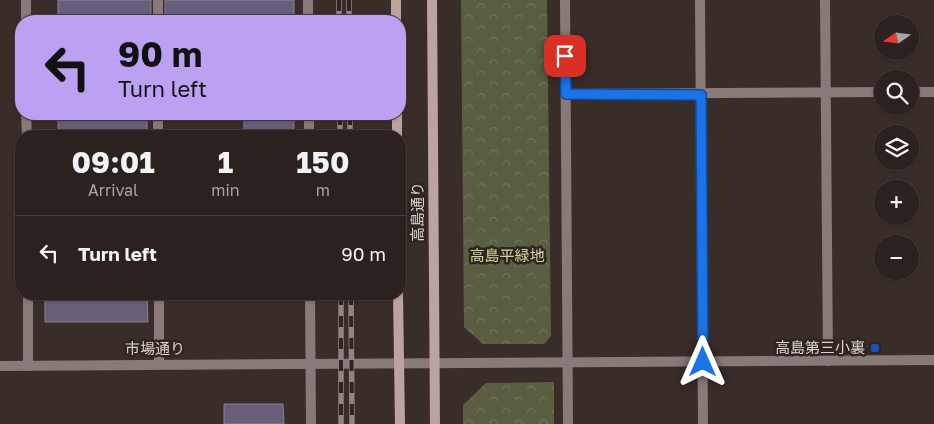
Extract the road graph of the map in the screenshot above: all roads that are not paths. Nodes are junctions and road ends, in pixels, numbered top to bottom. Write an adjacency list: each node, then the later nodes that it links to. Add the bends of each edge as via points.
1 (26, 0): 9 (street)
2 (158, 0): 10 (street)
3 (308, 0): 11 (street)
4 (396, 0): 12 (main road)
5 (432, 0): 25 (main road, 高島通り)
6 (565, 0): 17 (street)
7 (700, 0): 18 (street)
8 (825, 0): 16 (street)
9 (26, 15)
10 (158, 15)
11 (308, 15)
12 (396, 15)
13 (874, 92): 16 (street)
14 (919, 92): 15 (street)
15 (934, 92)
16 (826, 93): 18 (street); 24 (street)
17 (566, 94): 18 (street); 28 (street)
18 (701, 95): 26 (street)
19 (28, 300): 32 (street)
20 (159, 300): 29 (street)
21 (310, 300): 30 (street)
22 (398, 300): 27 (main road)
23 (934, 360): 24 (street, 市場通り)
24 (828, 361): 26 (street, 市場通り)
25 (434, 362): 27 (street, 市場通り); 28 (street, 市場通り); 35 (main road, 高島通り)
26 (703, 362): 28 (street, 市場通り); 37 (street)
27 (398, 363): 30 (street, 市場通り); 34 (main road)
28 (568, 363): 36 (street)
29 (159, 364): 30 (street, 市場通り); 32 (street, 市場通り)
30 (310, 364): 33 (street)
31 (0, 366): 32 (street, 市場通り)
32 (28, 366)
33 (311, 424)
34 (400, 424)
35 (435, 424)
36 (568, 424)
37 (704, 424)

